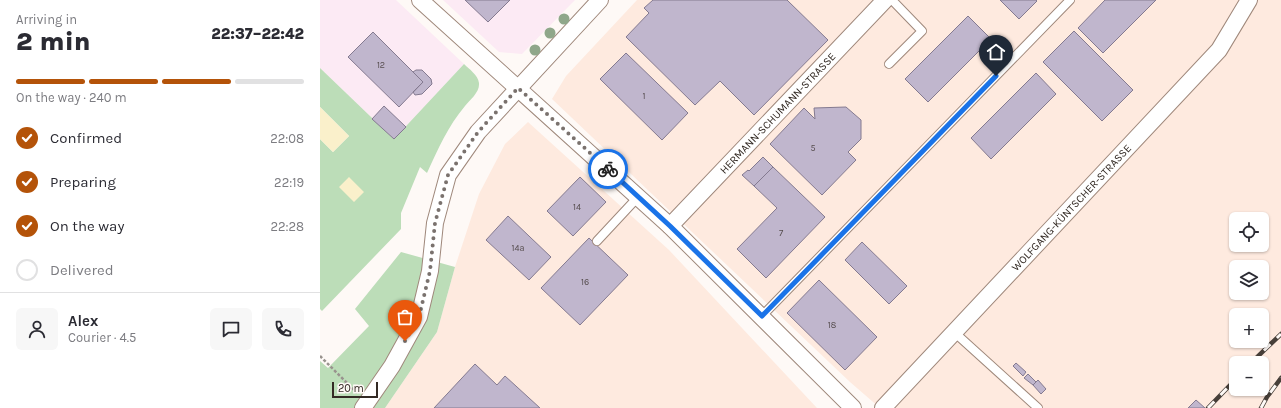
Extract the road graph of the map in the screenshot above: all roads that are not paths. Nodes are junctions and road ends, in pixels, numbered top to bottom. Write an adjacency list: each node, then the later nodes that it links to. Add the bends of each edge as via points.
1 (420, 0): 8 (street)
2 (600, 0): 8 (street)
3 (885, 0): 10 (street, HERMANN-SCHUMANN-STRASSE)
4 (892, 0): 7 (lane, via 922,31)
5 (1070, 0): 12 (lane)
6 (1249, 0): 13 (street, WOLFGANG-KÜNTSCHER-STRASSE, via 1219,50)
7 (889, 64)
8 (518, 88): 9 (street); 14 (street, via 478,132 448,175 435,223 430,271 419,317 392,366)
9 (638, 197): 10 (street); 11 (lane)
10 (670, 226): 12 (street)
11 (597, 241)
12 (762, 316): 15 (street)
13 (954, 332): 16 (street, WOLFGANG-KÜNTSCHER-STRASSE); 17 (lane)
14 (365, 405)
15 (853, 408)
16 (883, 408)
17 (1038, 408)

